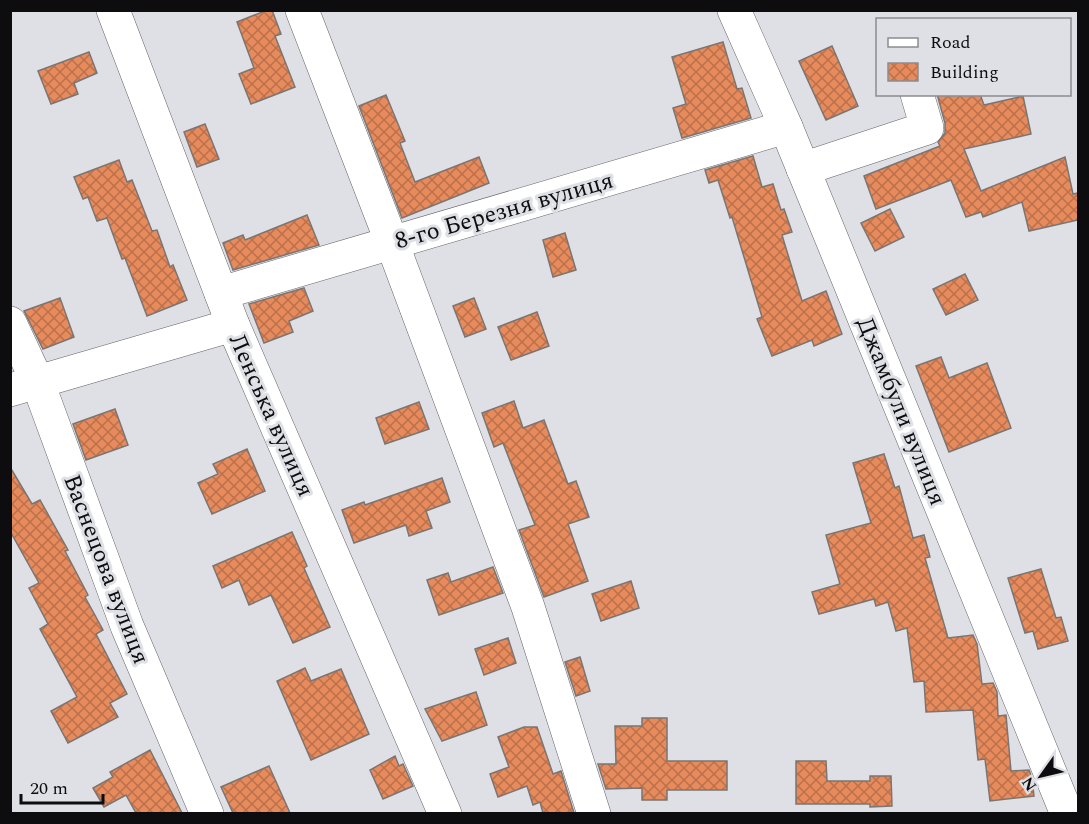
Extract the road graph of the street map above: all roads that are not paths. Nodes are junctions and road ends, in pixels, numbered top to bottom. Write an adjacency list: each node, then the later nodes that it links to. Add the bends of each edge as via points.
1 (113, 10): 8 (street, Ленська вулиця)
2 (302, 10): 7 (street)
3 (734, 10): 5 (street, Джамбули вулиця)
4 (918, 96): 6 (street, via 927,128)
5 (786, 127): 6 (street, Джамбули вулиця); 7 (street, 8-го Березня вулиця)
6 (803, 169): 15 (street, Джамбули вулиця)
7 (392, 243): 8 (street, 8-го Березня вулиця); 14 (street, via 528,607)
8 (221, 293): 10 (street, Ленська вулиця)
9 (10, 322): 11 (street, Васнецова вулиця)
10 (232, 325): 11 (street); 13 (street, Ленська вулиця)
11 (24, 387): 12 (street, Васнецова вулиця)
12 (207, 813)
13 (445, 813)
14 (594, 813)
15 (1066, 813)

